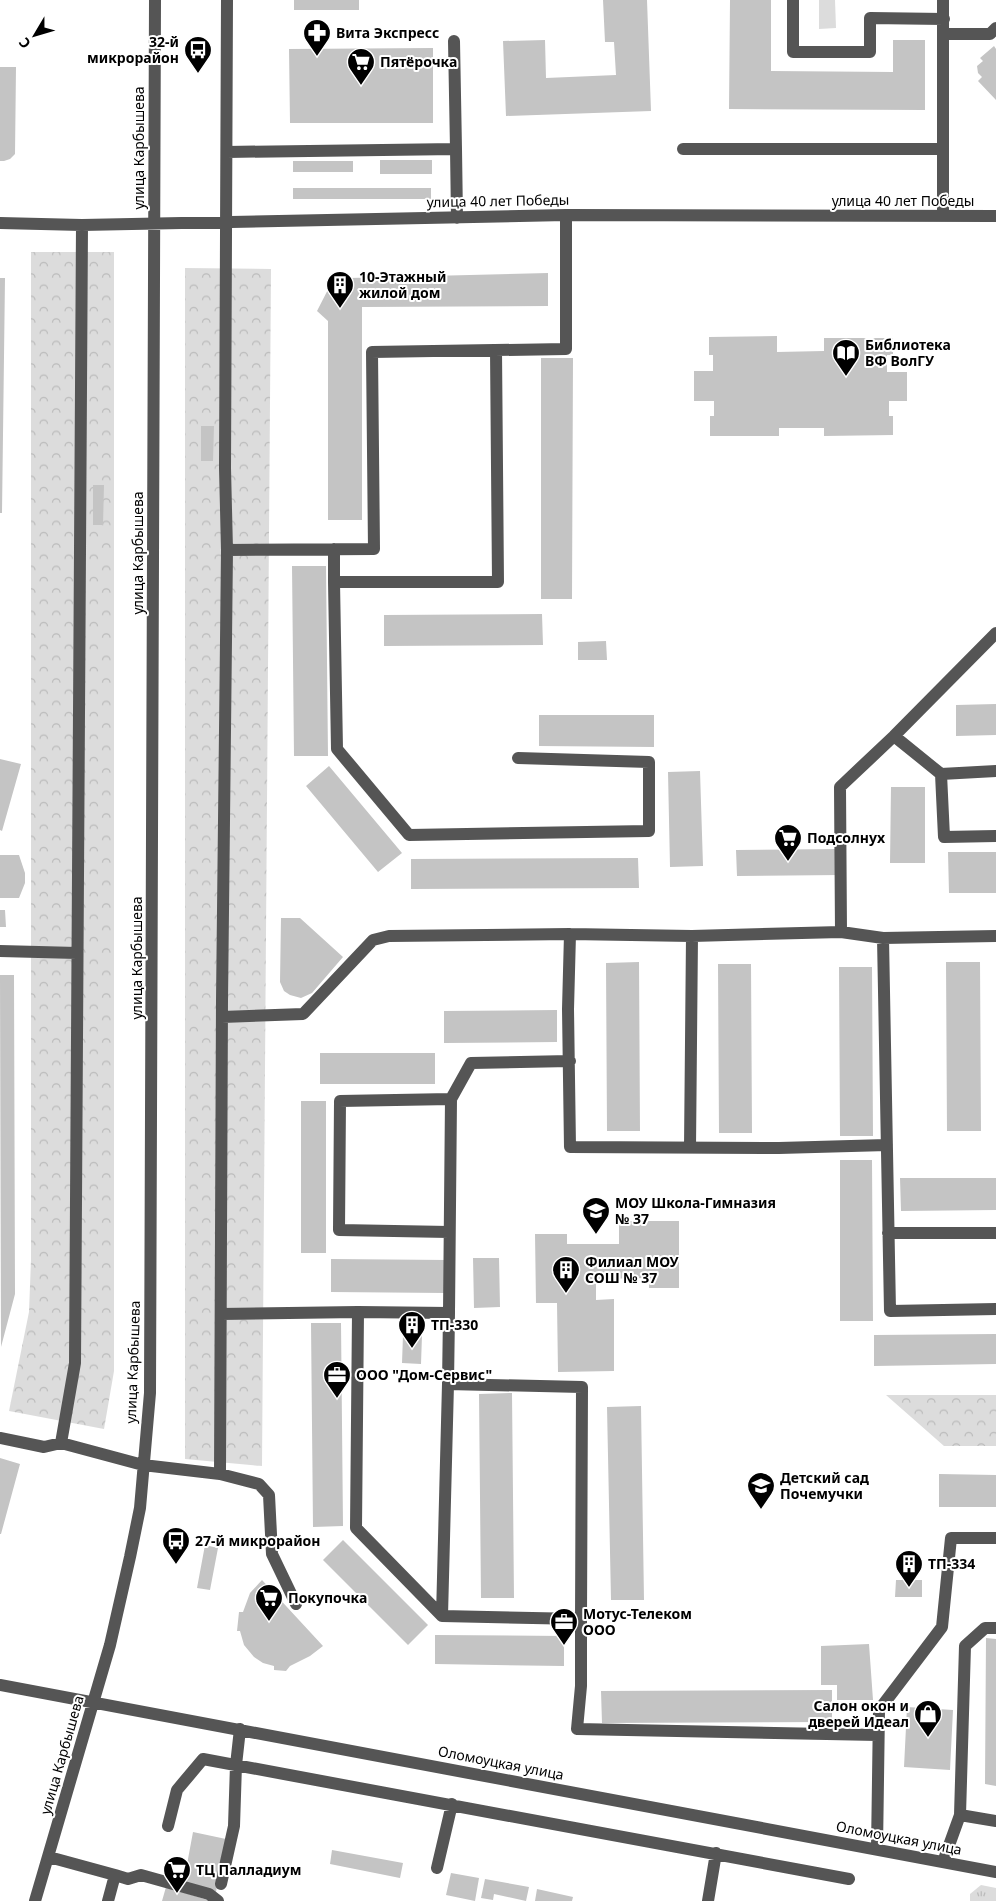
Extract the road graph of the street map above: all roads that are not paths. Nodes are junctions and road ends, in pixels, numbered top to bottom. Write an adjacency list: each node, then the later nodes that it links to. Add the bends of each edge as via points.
1 (155, 0): 19 (street, улица Карбышева)
2 (227, 0): 12 (street)
3 (793, 0): 5 (street, via 792,52 870,52 870,18)
4 (943, 0): 5 (street)
5 (944, 19): 7 (street)
6 (996, 28): 7 (street, via 990,34)
7 (943, 34): 11 (street)
8 (454, 42): 9 (street)
9 (456, 149): 12 (street); 16 (street)
10 (683, 149): 11 (street)
11 (943, 149): 14 (street)
12 (227, 152): 17 (street)
13 (566, 214): 14 (street, улица 40 лет Победы); 16 (street, улица 40 лет Победы); 21 (street, via 566,349)
14 (943, 216): 15 (street, улица 40 лет Победы)
15 (996, 216)
16 (457, 218): 17 (street, улица 40 лет Победы)
17 (227, 222): 19 (street, улица 40 лет Победы); 23 (street, via 224,468)
18 (0, 223): 20 (street, улица 40 лет Победы)
19 (153, 223): 20 (street, улица 40 лет Победы); 53 (street, улица Карбышева, via 150,1393)
20 (82, 225): 37 (street)
21 (496, 350): 22 (street, via 372,352 374,549); 24 (street, via 498,582)
22 (334, 549): 23 (street); 24 (street)
23 (227, 550): 38 (street)
24 (334, 582): 27 (street, via 337,749 409,835 649,831 649,762)
25 (996, 633): 26 (street)
26 (894, 736): 29 (street); 31 (street, via 840,787)
27 (518, 758)
28 (996, 771): 29 (street)
29 (942, 774): 30 (street, via 944,837)
30 (996, 836)
31 (841, 932): 33 (street); 35 (street)
32 (570, 934): 33 (street); 38 (street, via 389,936 373,940 303,1014); 39 (street)
33 (692, 936): 42 (street)
34 (996, 936): 35 (street)
35 (883, 938): 41 (street)
36 (0, 951): 37 (street)
37 (77, 953): 52 (street, via 75,1359)
38 (222, 1017): 49 (street)
39 (570, 1061): 40 (street, via 471,1063); 42 (street, via 570,1147)
40 (451, 1099): 43 (street); 43 (street, via 340,1101 339,1230)
41 (887, 1145): 42 (street); 44 (street)
42 (690, 1148)
43 (449, 1232): 48 (street)
44 (888, 1233): 45 (street); 46 (street, via 890,1310)
45 (996, 1233)
46 (996, 1310)
47 (358, 1312): 48 (street); 49 (street); 57 (street, via 356,1528)
48 (449, 1313): 50 (street)
49 (221, 1314): 54 (street)
50 (448, 1384): 57 (street); 58 (street, via 582,1387)
51 (0, 1438): 52 (street, via 44,1447)
52 (61, 1443): 53 (street)
53 (143, 1465): 54 (street); 61 (street, улица Карбышева, via 140,1508 130,1557 110,1645)
54 (220, 1474): 56 (street, via 259,1484 269,1495 272,1554)
55 (996, 1538): 63 (street, via 951,1538 942,1627 880,1710)
56 (296, 1604)
57 (442, 1616): 58 (street)
58 (581, 1618): 63 (street, via 578,1729)
59 (996, 1628): 66 (street, via 985,1628 965,1646)
60 (0, 1685): 61 (street, Оломоуцкая улица)
61 (92, 1703): 62 (street, Оломоуцкая улица); 71 (street, улица Карбышева)
62 (240, 1729): 64 (street); 69 (street, Оломоуцкая улица)
63 (878, 1735): 69 (street)
64 (236, 1765): 65 (street); 68 (street, via 203,1759 177,1790); 77 (street, via 234,1826)
65 (452, 1804): 70 (street); 73 (street)
66 (960, 1815): 67 (street); 72 (street)
67 (996, 1821)
68 (168, 1826)
69 (877, 1849): 72 (street, Оломоуцкая улица)
70 (716, 1854): 76 (street); 81 (street)
71 (49, 1857): 75 (street); 78 (street, улица Карбышева)
72 (943, 1862): 74 (street, Оломоуцкая улица)
73 (437, 1868)
74 (996, 1872)
75 (114, 1875): 79 (street); 80 (street, via 128,1879 141,1875 209,1894)
76 (849, 1878)
77 (221, 1884)
78 (35, 1901)
79 (108, 1901)
80 (218, 1901)
81 (708, 1901)

